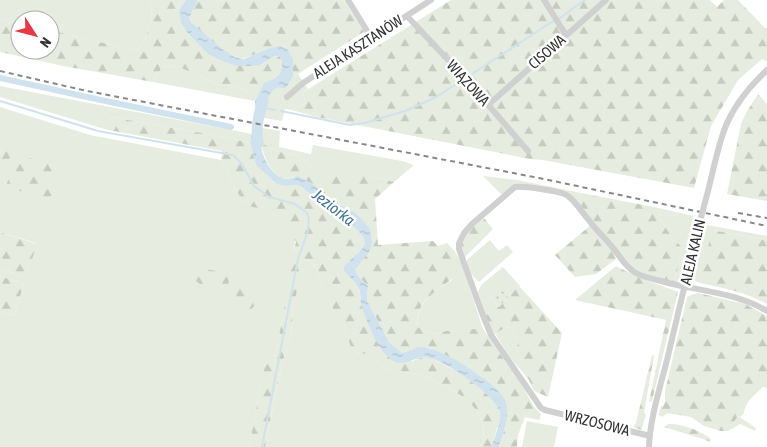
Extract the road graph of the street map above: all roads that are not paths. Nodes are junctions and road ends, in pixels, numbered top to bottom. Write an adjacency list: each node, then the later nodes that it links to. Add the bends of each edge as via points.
1 (348, 0): 7 (street)
2 (431, 0): 5 (street, ALEJA KASZTANÓW)
3 (544, 0): 6 (street)
4 (606, 0): 6 (street, CISOWA)
5 (407, 16): 7 (street, ALEJA KASZTANÓW); 10 (street, WIĄZOWA)
6 (566, 35): 10 (street, CISOWA)
7 (372, 39): 9 (street, ALEJA KASZTANÓW, via 303,83)
8 (767, 70): 12 (street, ALEJA KALIN, bridge, via 755,81 728,122 719,146)
9 (287, 97)
10 (488, 105): 11 (street, WIĄZOWA)
11 (528, 151)
12 (685, 286): 13 (street, via 734,297); 14 (street, ALEJA KALIN); 14 (street, WRZOSOWA, via 638,274 627,267 565,194 515,187 464,233 459,243 491,334 538,404 545,410)
13 (767, 311)
14 (650, 436): 15 (street, ALEJA KALIN)
15 (649, 447)

